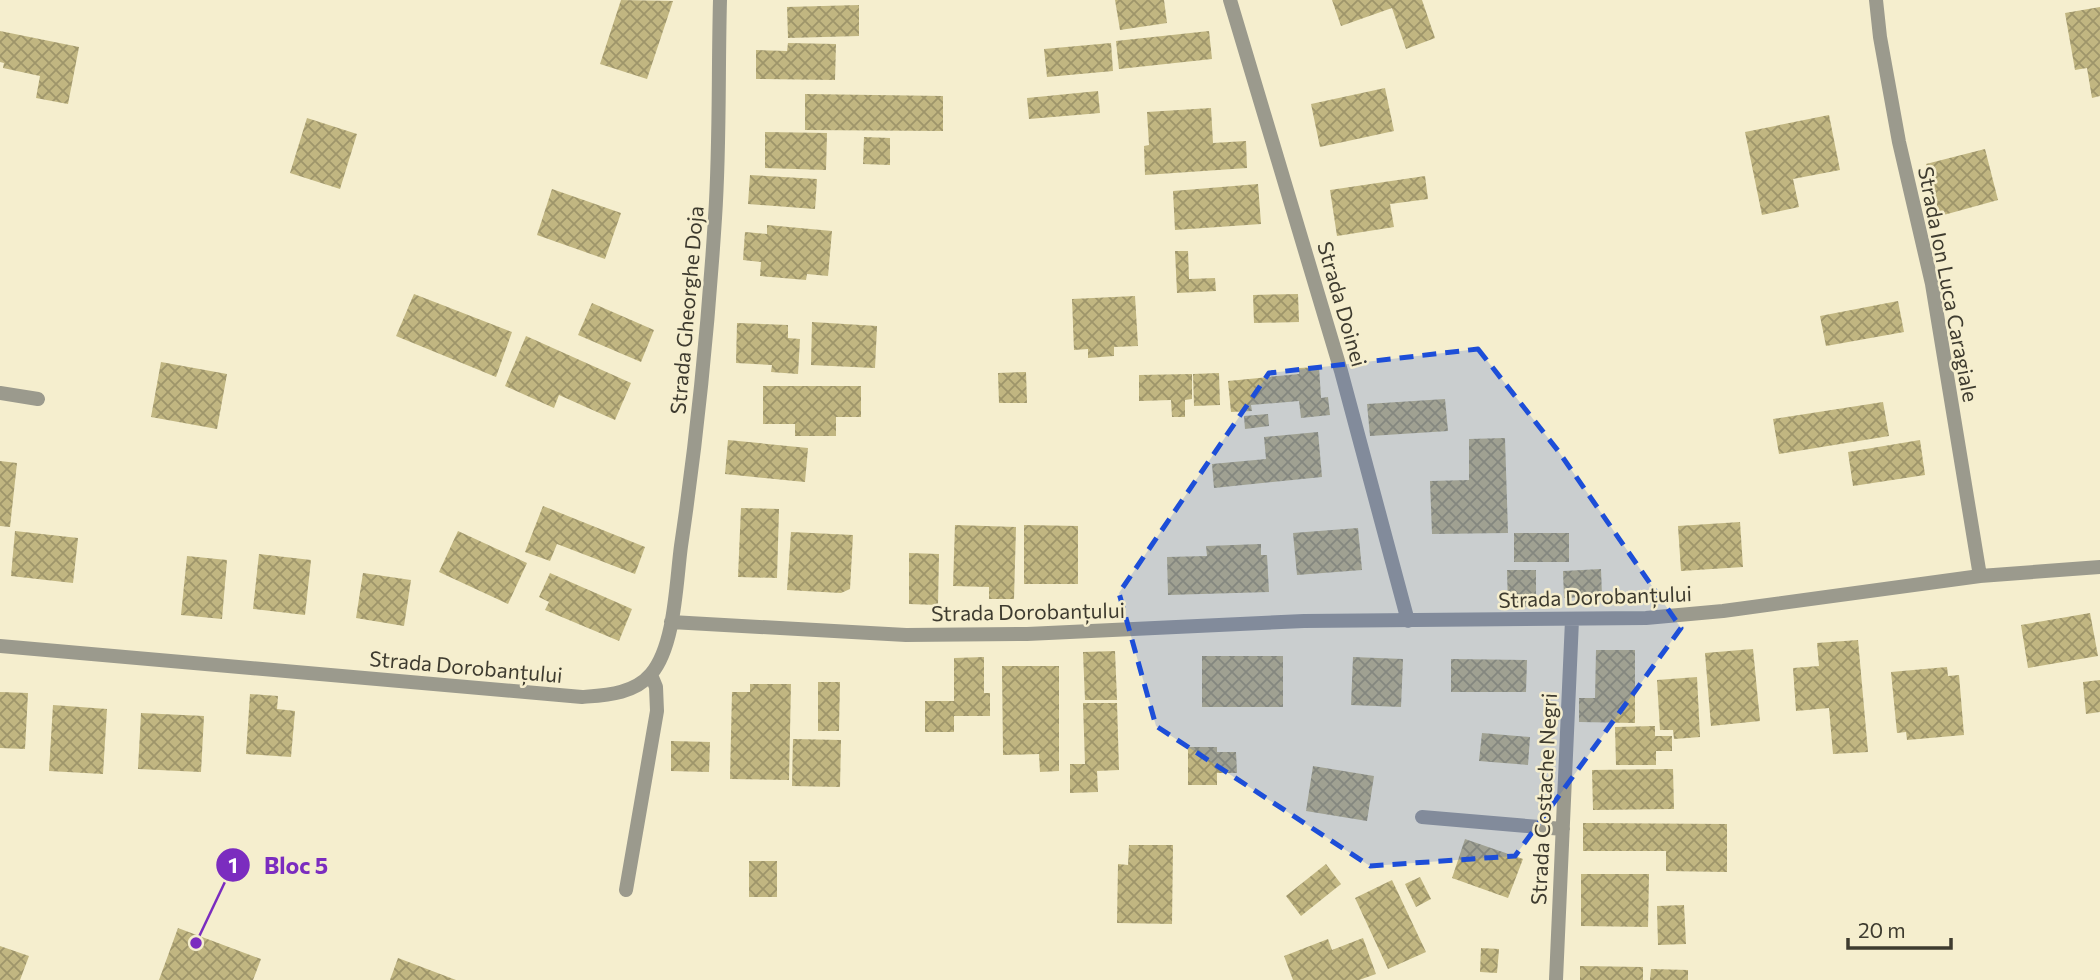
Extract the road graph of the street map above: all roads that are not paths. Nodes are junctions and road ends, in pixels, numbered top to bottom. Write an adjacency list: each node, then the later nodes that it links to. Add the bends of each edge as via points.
1 (720, 0): 10 (street, Strada Gheorghe Doja, via 715,216 706,337)
2 (1230, 0): 9 (street, Strada Doinei, via 1341,371)
3 (1876, 0): 7 (street, Strada Ion Luca Caragiale, via 1899,142 1932,284)
4 (0, 393): 5 (street)
5 (38, 399)
6 (2100, 567): 7 (street, Strada Dorobanțului)
7 (1980, 576): 8 (street, Strada Dorobanțului, via 1723,611)
8 (1572, 620): 9 (street, Strada Dorobanțului); 14 (street, Strada Costache Negri)
9 (1408, 621): 10 (street, Strada Dorobanțului, via 906,635)
10 (671, 622): 12 (street, via 664,652)
11 (0, 646): 12 (street, Strada Dorobanțului, via 582,697 634,689)
12 (651, 675): 15 (street, via 657,711)
13 (1422, 817): 14 (street)
14 (1563, 829): 16 (street, Strada Costache Negri)
15 (626, 890)
16 (1556, 980)

